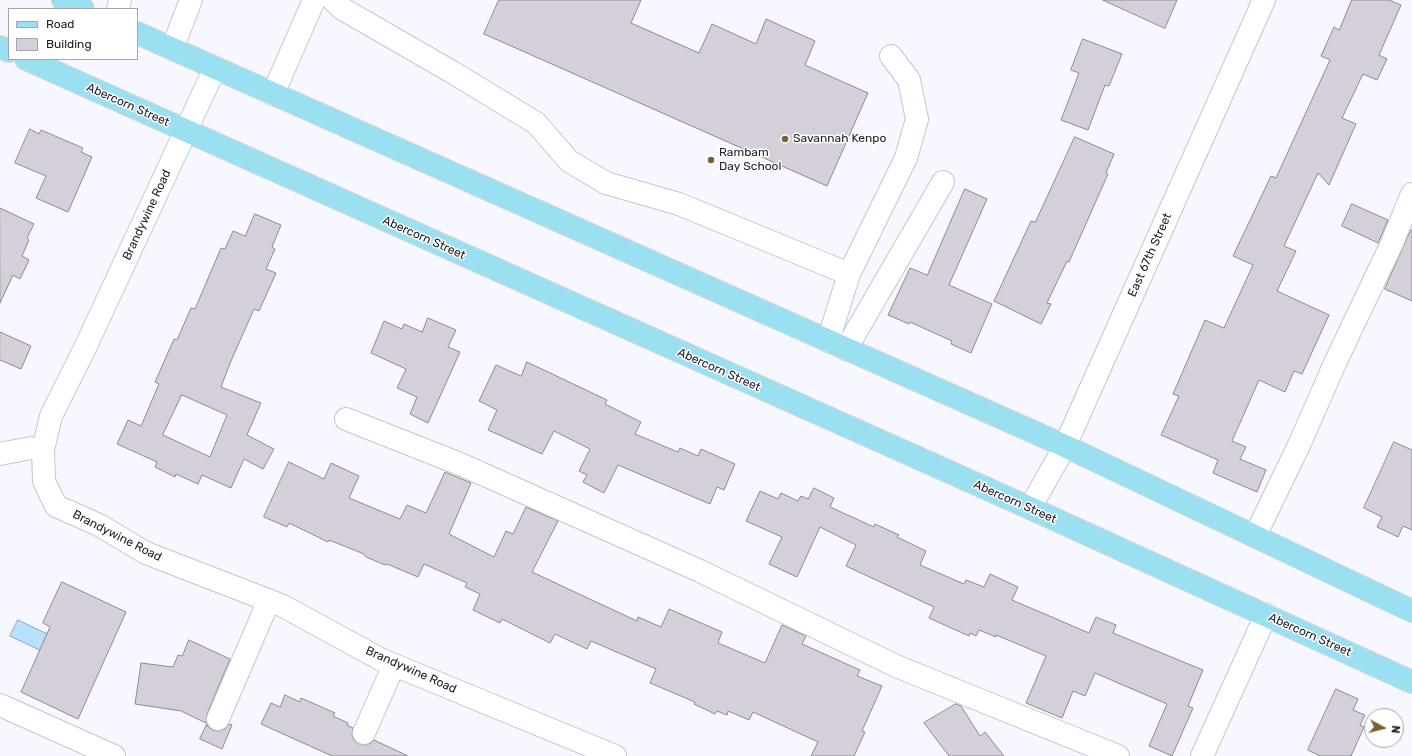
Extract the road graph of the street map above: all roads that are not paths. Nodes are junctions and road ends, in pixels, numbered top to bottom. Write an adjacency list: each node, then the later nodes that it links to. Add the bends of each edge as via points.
1 (63, 0): 6 (main road)
2 (192, 0): 8 (street)
3 (314, 0): 12 (street)
4 (333, 0): 16 (street, via 341,8 536,124 569,161 606,184 679,204)
5 (1264, 0): 19 (street, East 67th Street)
6 (81, 8)
7 (138, 33): 8 (main road)
8 (172, 49): 11 (main road)
9 (891, 56): 16 (street, via 909,80 917,119 906,158)
10 (28, 60): 13 (main road, Abercorn Street)
11 (215, 68): 12 (main road); 13 (street, Brandywine Road)
12 (273, 94): 17 (main road)
13 (186, 132): 20 (street, Brandywine Road, via 51,416); 22 (main road, Abercorn Street)
14 (943, 182): 17 (street)
15 (1412, 194): 23 (street, via 1392,243)
16 (848, 274): 17 (street)
17 (837, 345): 19 (main road)
18 (346, 419): 34 (street, via 460,464 700,571 896,666)
19 (1065, 446): 22 (street, East 67th Street); 23 (main road)
20 (43, 450): 21 (street, via 31,448); 24 (street, Brandywine Road, via 44,481 56,506 99,525 146,552)
21 (0, 454)
22 (1030, 508): 26 (main road, Abercorn Street)
23 (1255, 536): 25 (main road)
24 (269, 600): 27 (street, Brandywine Road); 30 (street)
25 (1412, 611)
26 (1266, 615): 28 (main road, Abercorn Street); 35 (street)
27 (394, 665): 31 (street); 33 (street, Brandywine Road)
28 (1412, 682)
29 (0, 705): 32 (street)
30 (218, 719)
31 (364, 733)
32 (114, 756)
33 (615, 756)
34 (1118, 756)
35 (1202, 756)

